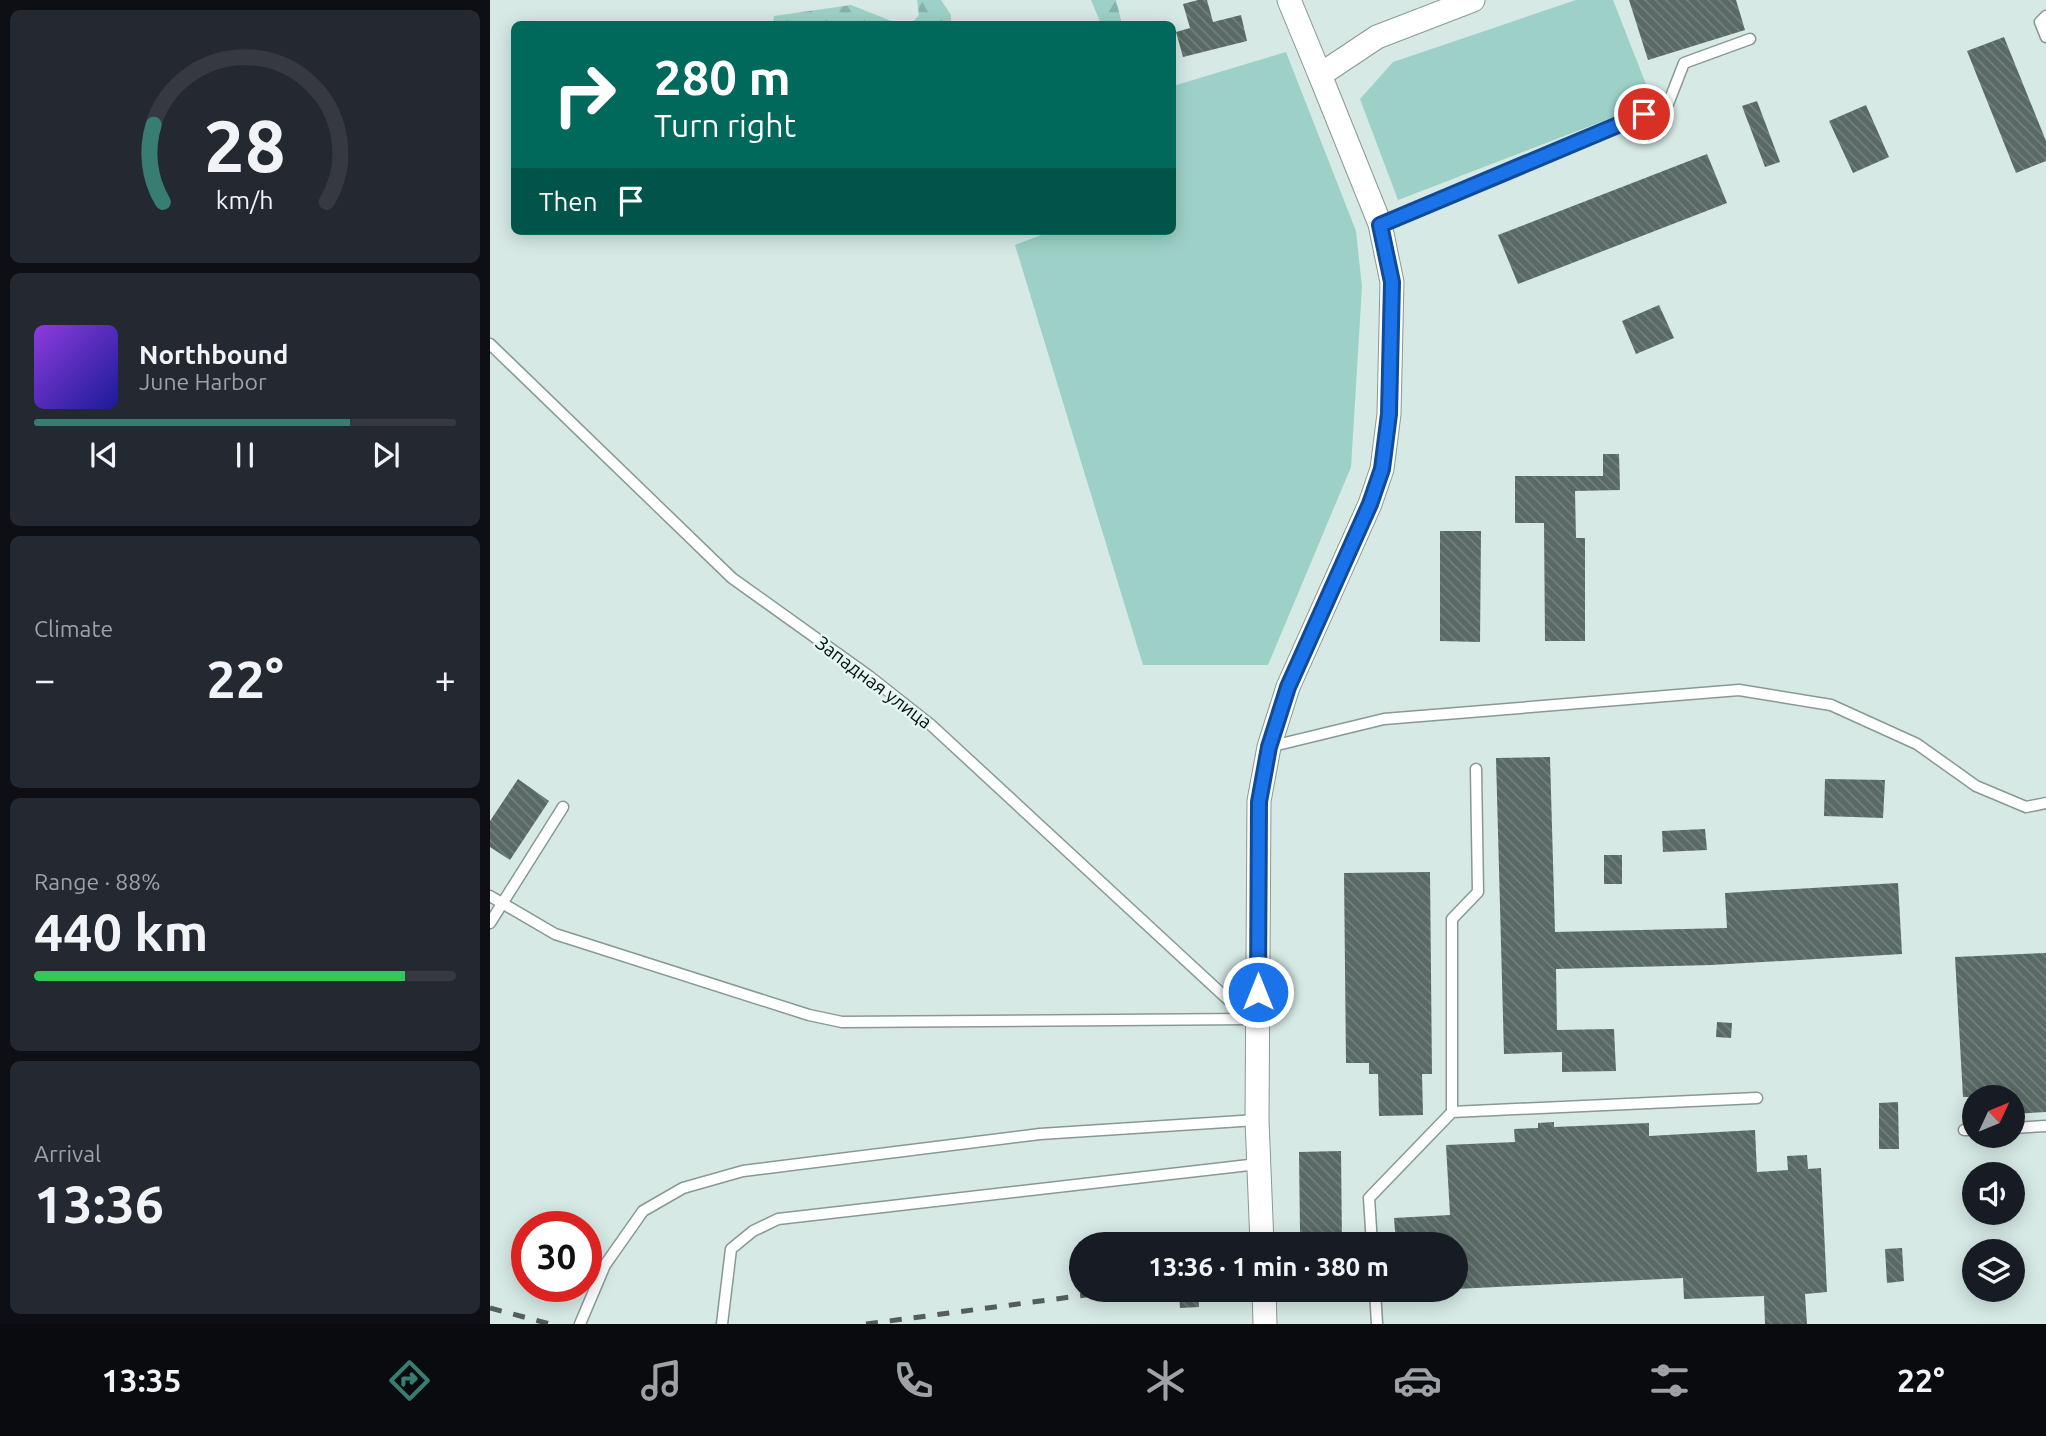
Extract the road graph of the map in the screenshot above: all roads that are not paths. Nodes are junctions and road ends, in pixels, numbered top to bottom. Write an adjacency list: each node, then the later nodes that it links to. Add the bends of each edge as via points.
1 (1289, 0): 6 (street)
2 (1473, 0): 6 (street, via 1377,37)
3 (2046, 16): 4 (lane, via 2040,22)
4 (2046, 37)
5 (1750, 39): 7 (lane, via 1684,63 1668,104)
6 (1320, 75): 7 (street)
7 (1380, 225): 9 (street, via 1392,282 1389,414 1382,469 1288,687)
8 (490, 344): 16 (lane, Западная улица, via 732,578 931,725)
9 (1269, 747): 11 (lane, via 1384,719 1739,690 1831,705 1917,744 1976,786 2026,807); 16 (street, via 1259,802)
10 (1476, 769): 18 (lane, via 1478,892 1452,919)
11 (2046, 803)
12 (563, 807): 14 (lane)
13 (490, 896): 14 (lane)
14 (502, 904): 15 (lane); 16 (lane, via 555,934 842,1022)
15 (490, 923)
16 (1254, 1019): 19 (street)
17 (1757, 1098): 18 (lane)
18 (1452, 1112): 24 (lane, via 1369,1198)
19 (1256, 1120): 22 (street); 27 (lane, via 1027,1136 743,1171 683,1188 643,1211 605,1265)
20 (2046, 1126): 21 (lane)
21 (2025, 1127)
22 (1258, 1164): 23 (street); 28 (lane, via 778,1219 731,1249)
23 (1261, 1232)
24 (1371, 1232)
25 (1264, 1302): 29 (street)
26 (1376, 1302): 30 (lane)
27 (580, 1324)
28 (722, 1324)
29 (1265, 1324)
30 (1377, 1324)

